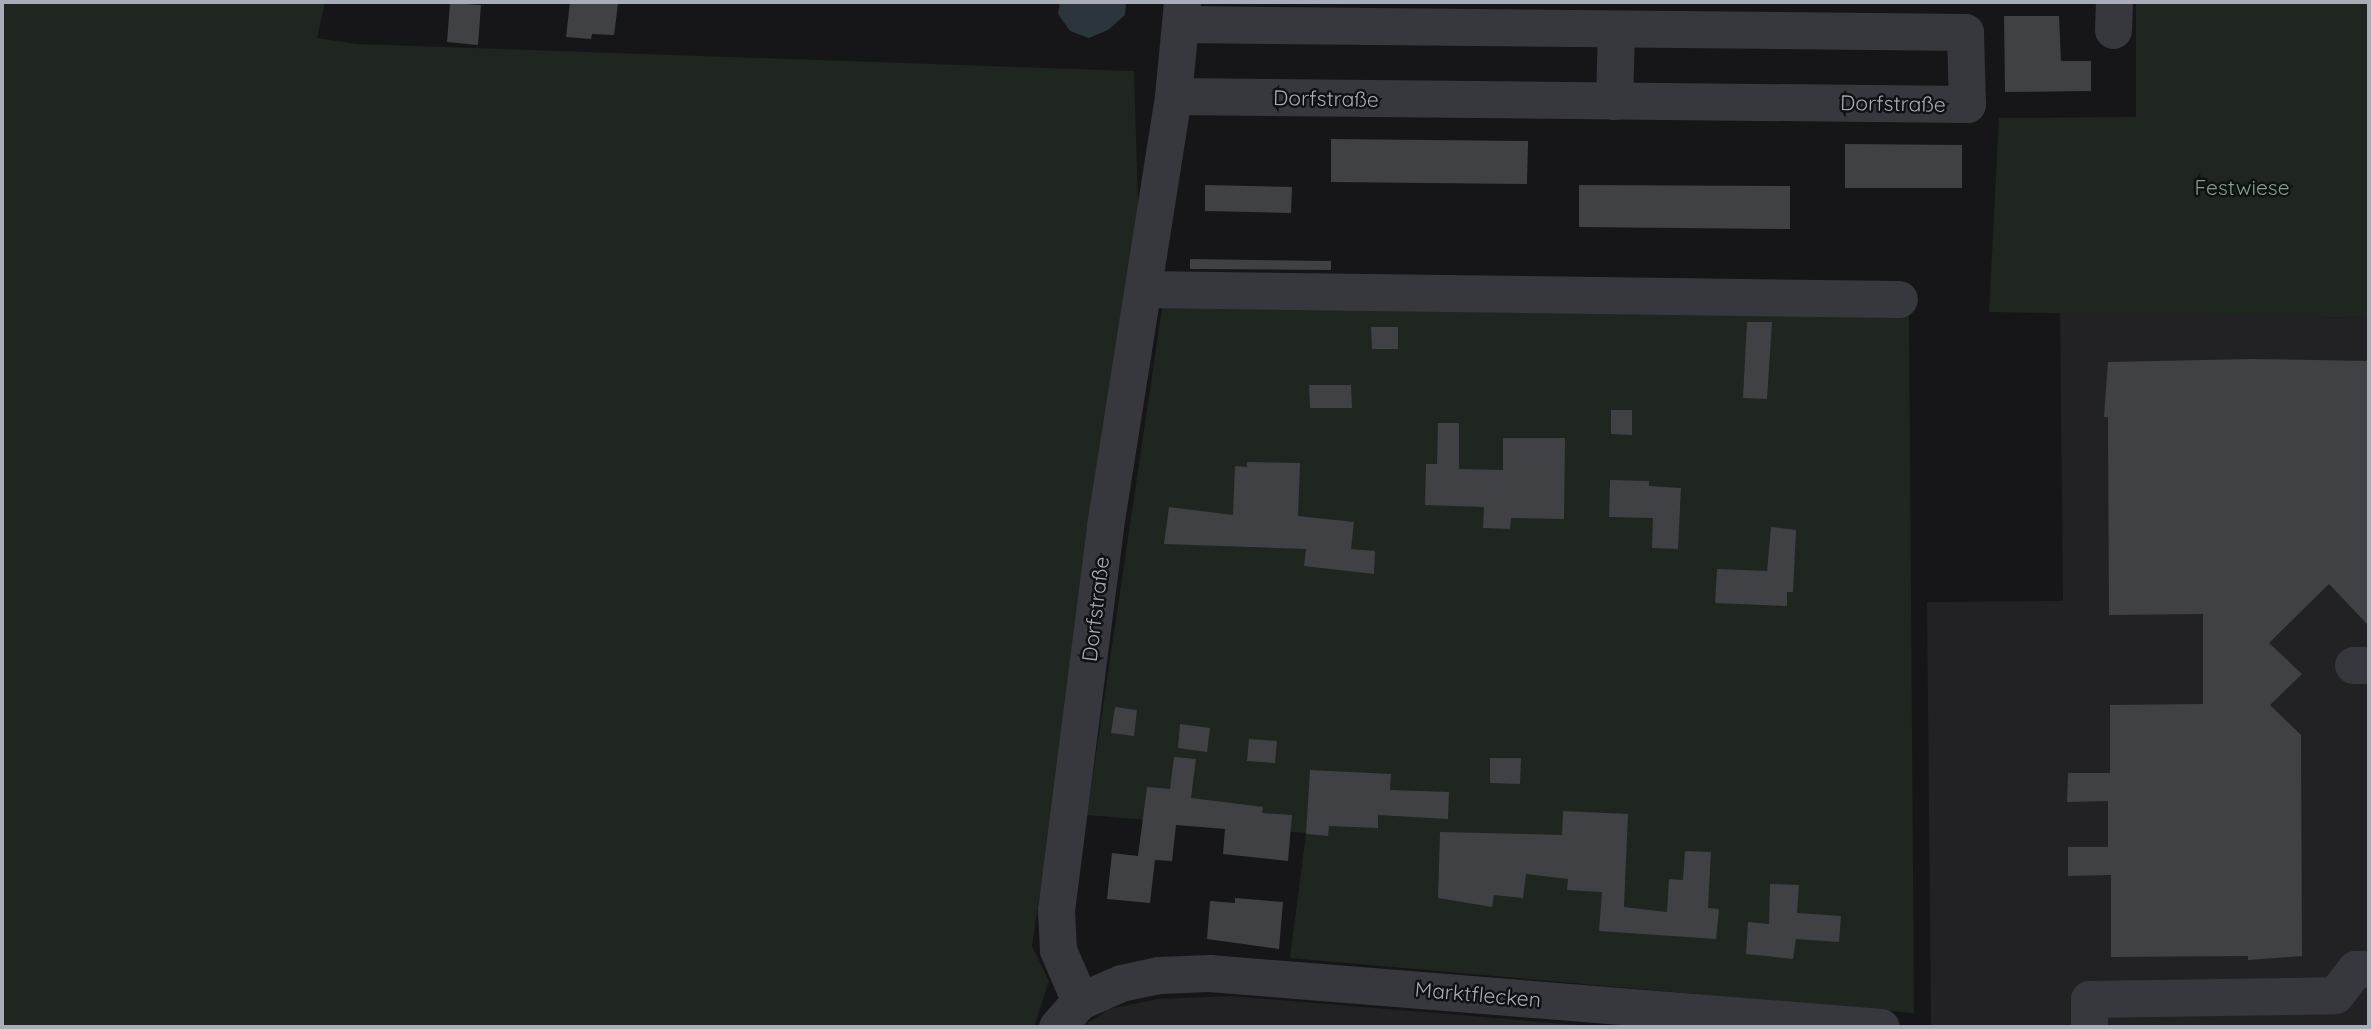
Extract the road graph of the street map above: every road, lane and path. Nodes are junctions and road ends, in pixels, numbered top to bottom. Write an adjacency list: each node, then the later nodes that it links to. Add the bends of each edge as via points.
1 (1181, 13): 2 (street, Dorfstraße); 3 (street, Dorfstraße)
2 (1616, 29): 4 (street); 4 (street, Dorfstraße, via 1965,33 1967,104)
3 (1174, 96): 4 (street, Dorfstraße); 5 (street, Dorfstraße)
4 (1614, 101)
5 (1144, 289): 6 (street); 8 (street, Dorfstraße, via 1105,526 1056,909)
6 (1899, 299)
7 (2369, 969): 10 (street, via 2355,969 2335,995 2089,999)
8 (1069, 1014): 9 (street, Marktflecken, via 1121,983 1159,975 1209,973)
9 (1881, 1027)
10 (2089, 1027)

